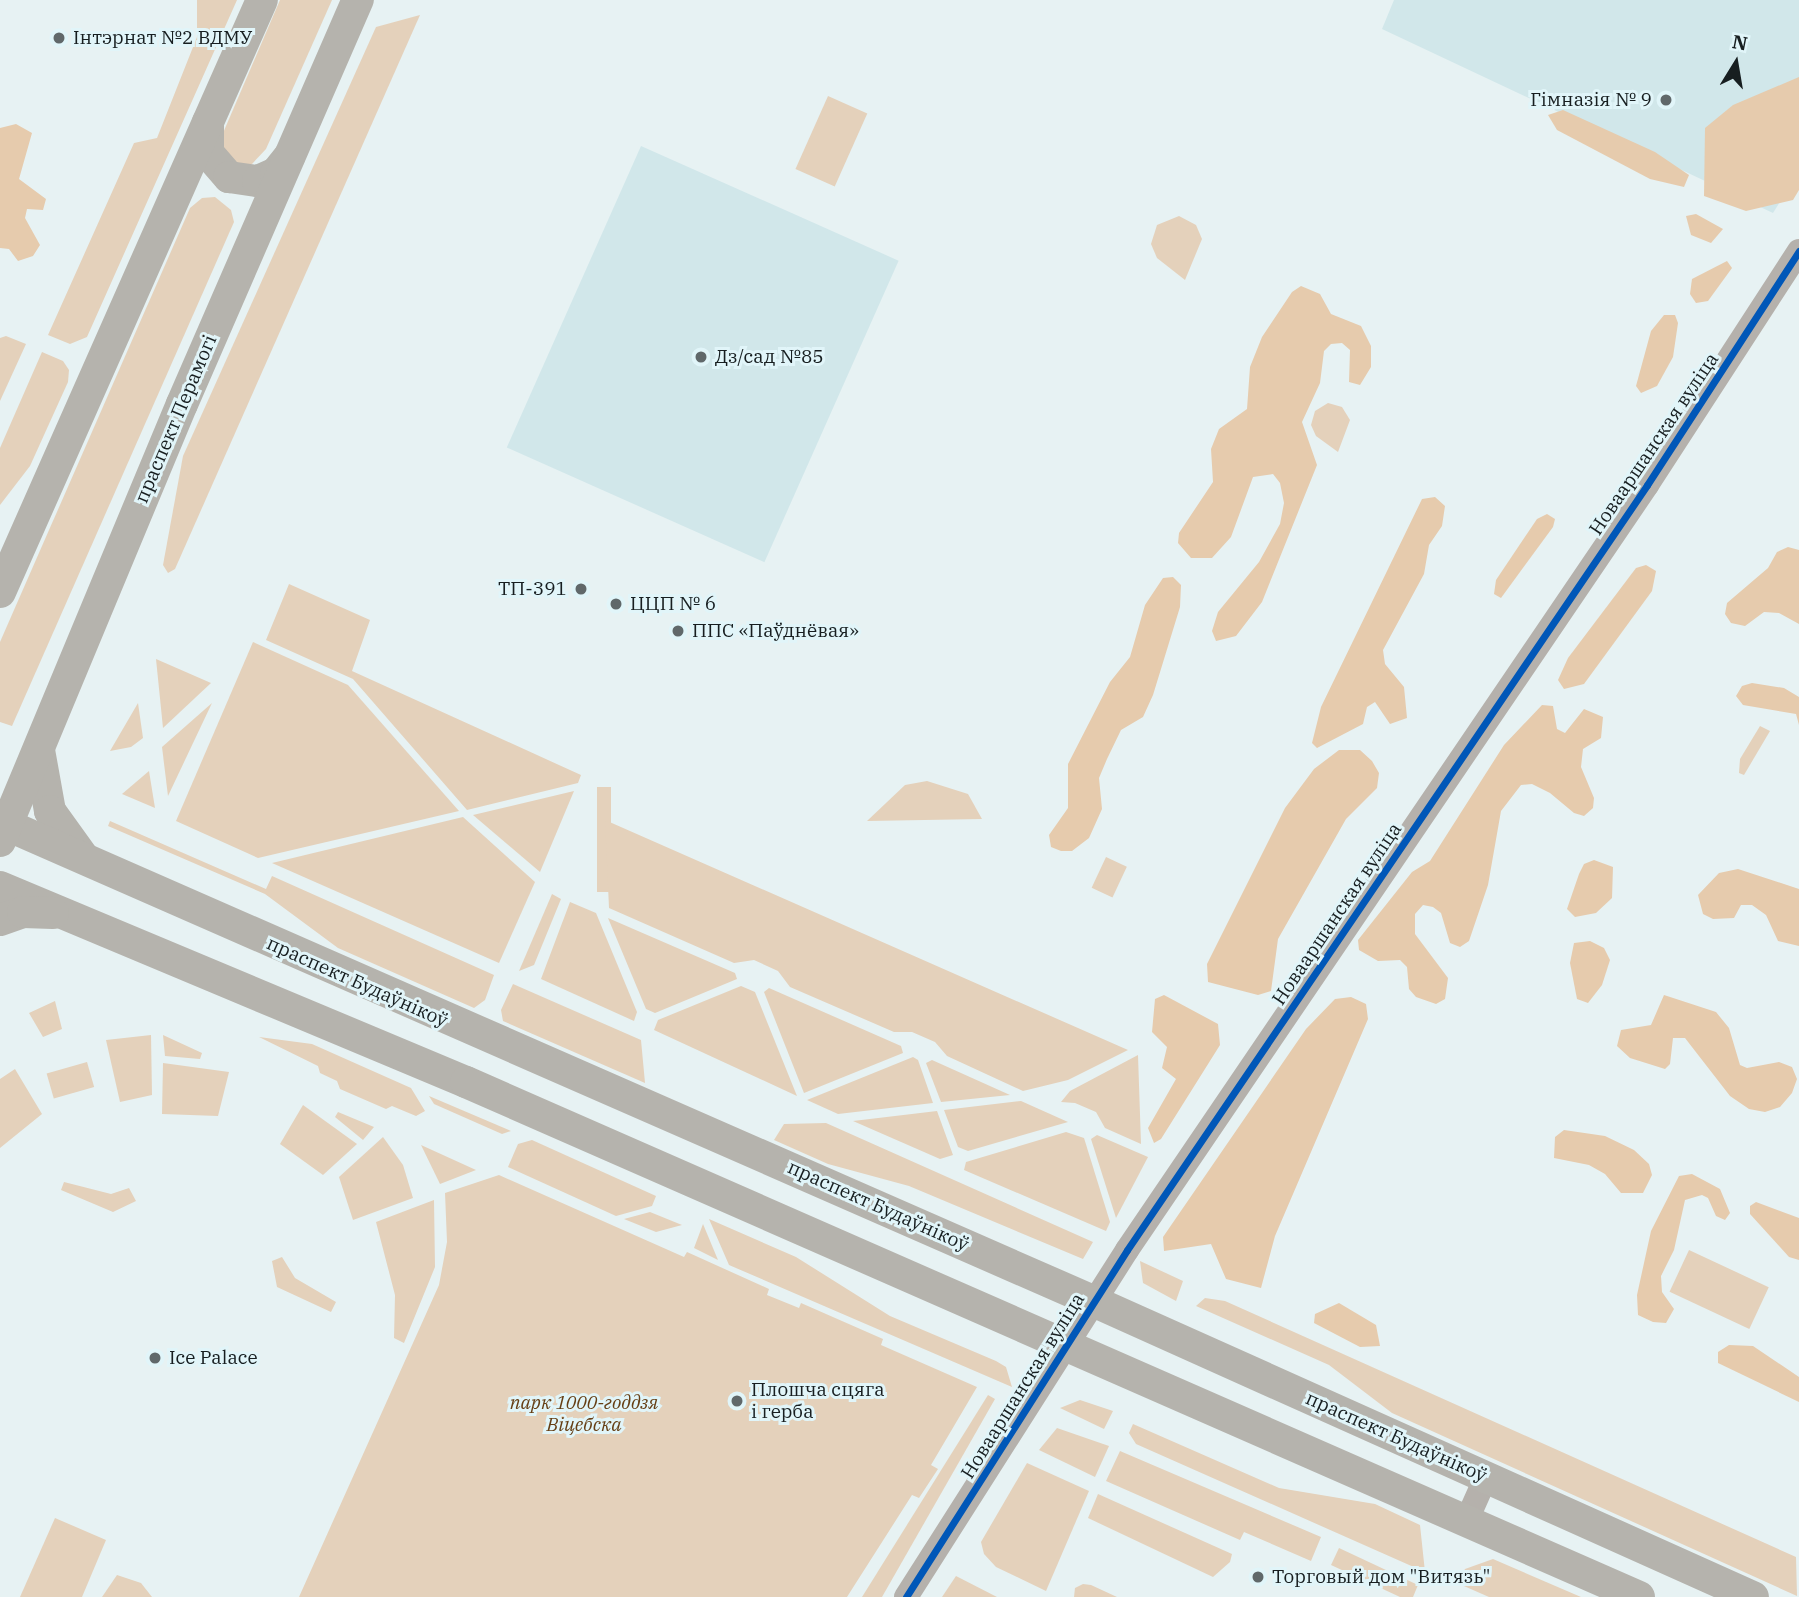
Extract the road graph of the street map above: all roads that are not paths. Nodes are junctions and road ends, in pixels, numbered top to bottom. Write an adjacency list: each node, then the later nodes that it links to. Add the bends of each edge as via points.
1 (262, 0): 3 (main road)
2 (358, 0): 4 (main road, праспект Перамогі)
3 (208, 121): 4 (main road, via 208,153 229,177 258,181 276,173); 5 (main road)
4 (289, 157): 6 (main road, праспект Перамогі)
5 (171, 205): 6 (main road, via 195,187 224,188 249,210); 8 (main road)
6 (252, 243): 9 (main road, праспект Перамогі)
7 (1799, 251): 15 (street, Новааршанская вуліца, via 1647,485)
8 (0, 592)
9 (39, 750): 10 (main road, праспект Перамогі); 11 (main road, via 50,811)
10 (2, 829): 11 (main road, праспект Будаўнікоў)
11 (86, 861): 15 (main road, праспект Будаўнікоў)
12 (0, 887): 13 (main road)
13 (65, 914): 14 (main road, via 23,912); 16 (main road, via 466,1082)
14 (0, 920)
15 (1095, 1302): 16 (street, Новааршанская вуліца); 17 (main road, праспект Будаўнікоў)
16 (1067, 1349): 18 (main road); 19 (street, Новааршанская вуліца)
17 (1486, 1477): 18 (street); 21 (main road, праспект Будаўнікоў)
18 (1466, 1522): 20 (main road)
19 (906, 1597)
20 (1639, 1597)
21 (1753, 1597)

